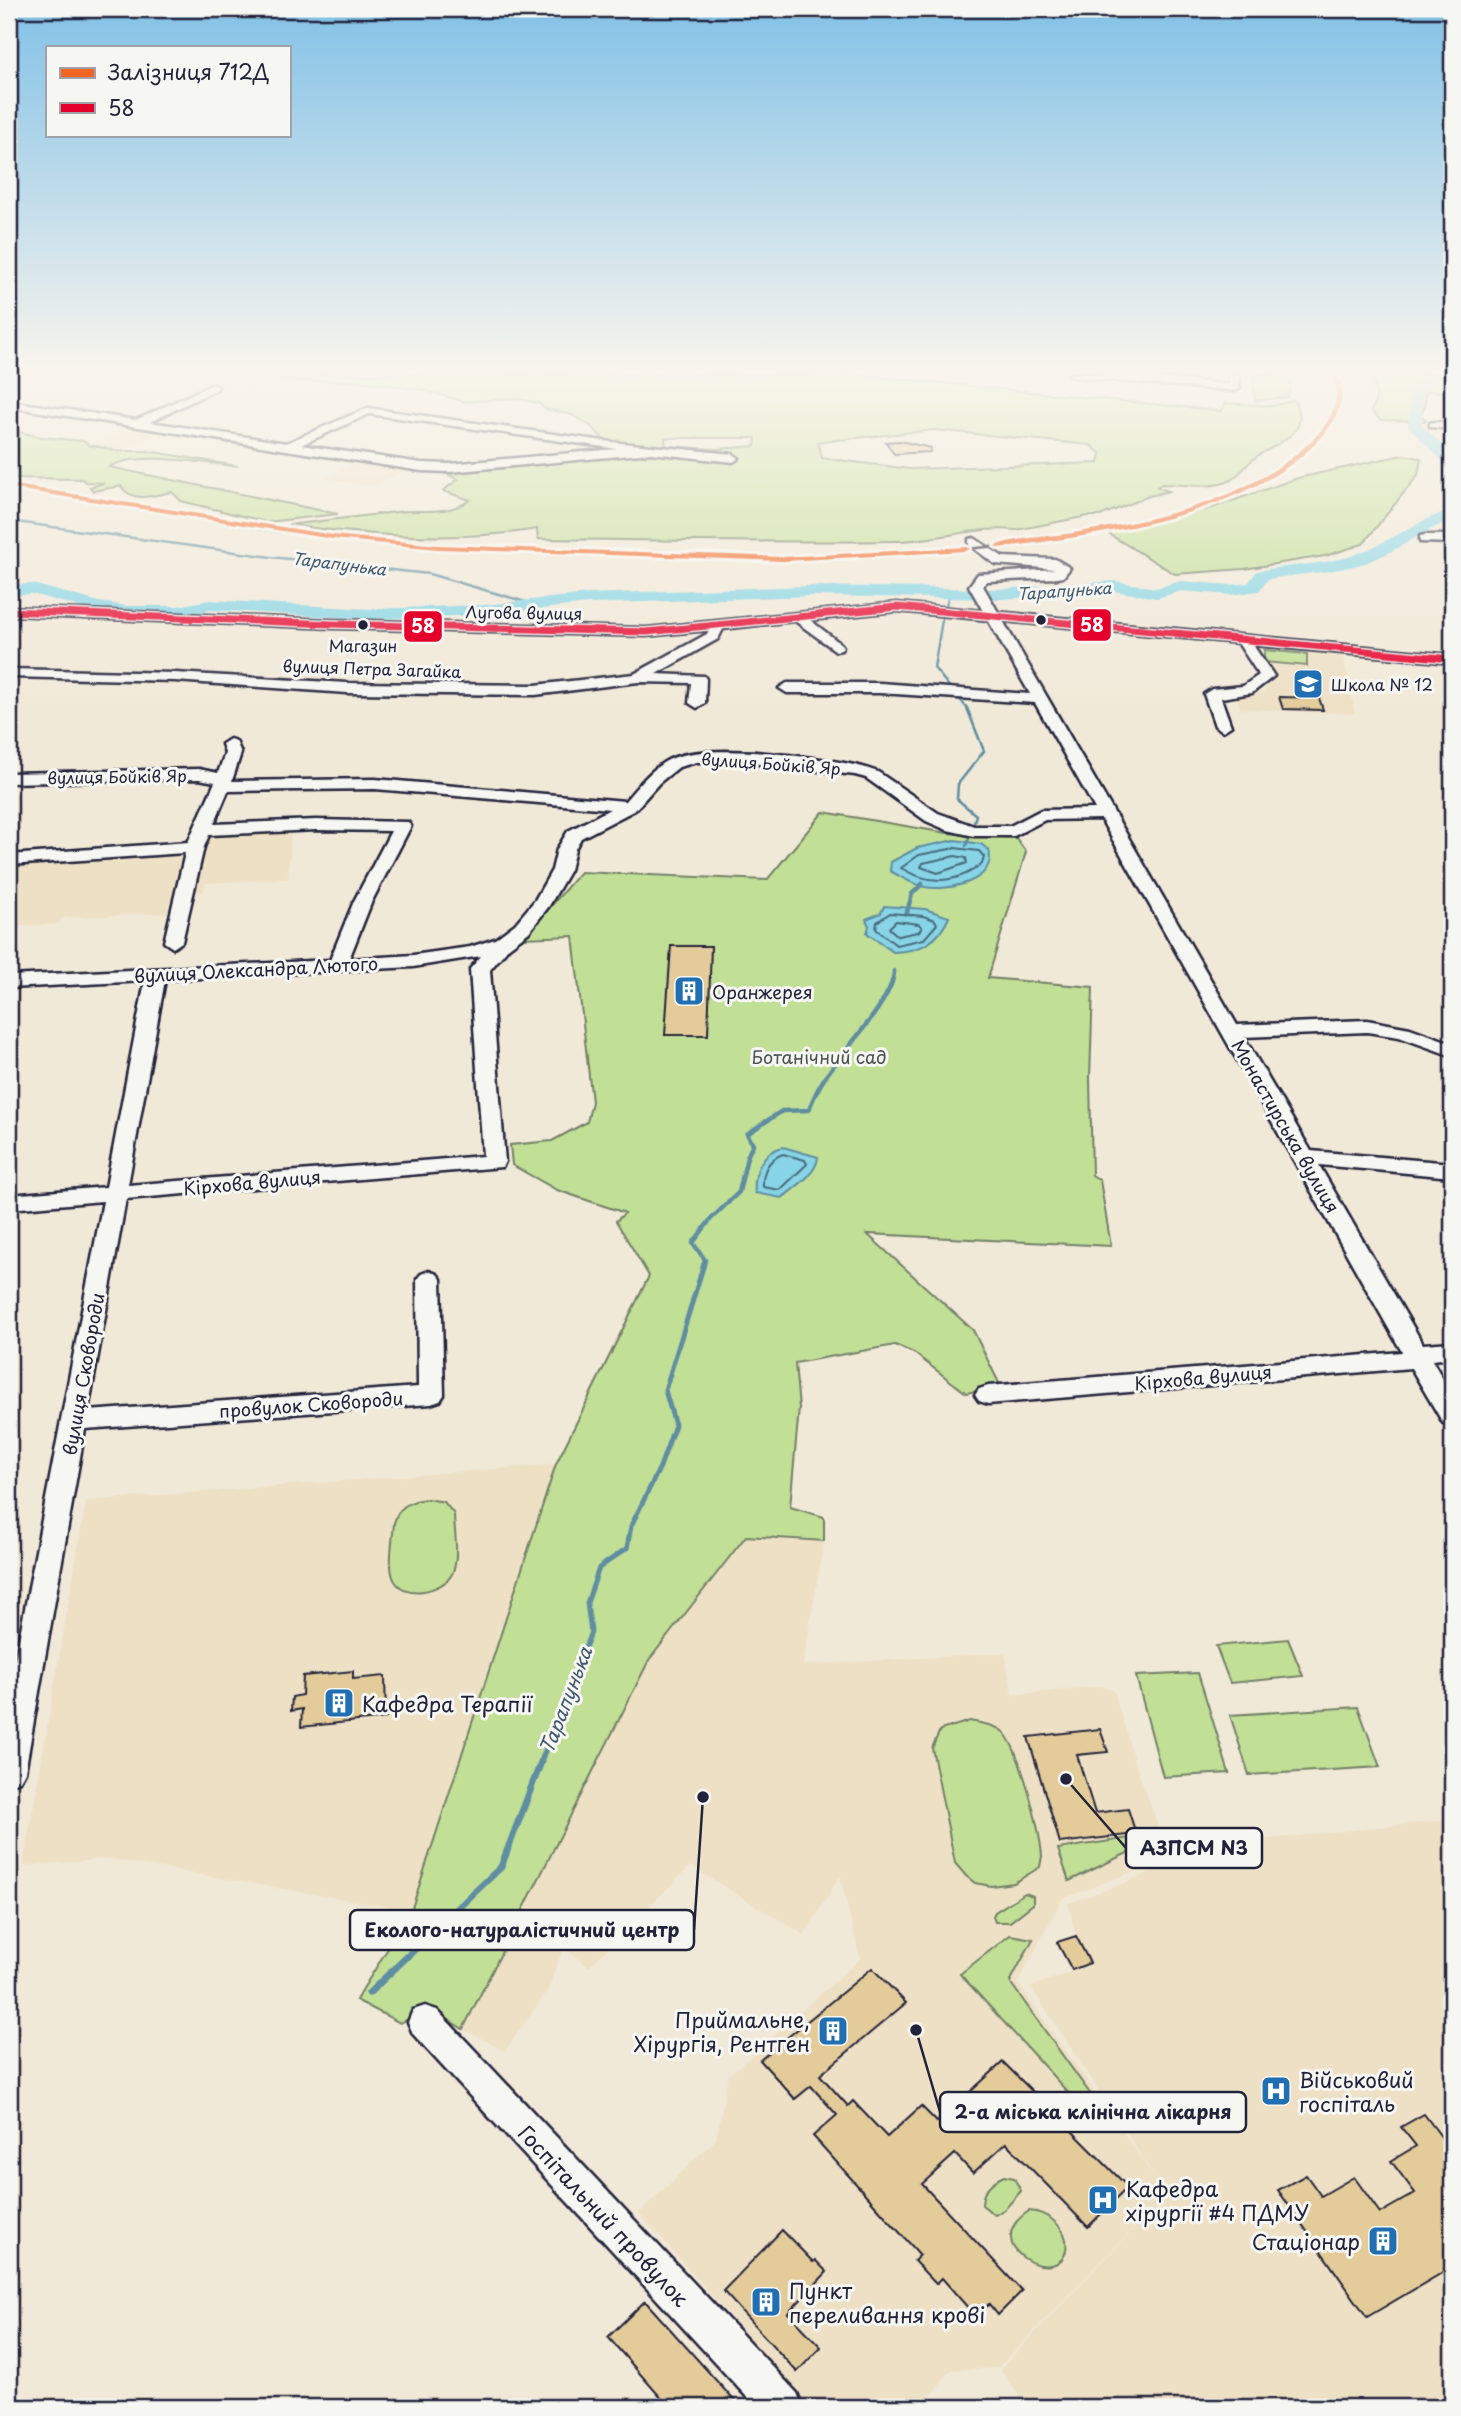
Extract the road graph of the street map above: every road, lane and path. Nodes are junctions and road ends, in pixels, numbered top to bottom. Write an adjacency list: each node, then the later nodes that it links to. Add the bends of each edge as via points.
1 (1424, 539): 2 (street)
2 (1452, 539)
3 (974, 542): 6 (street, Монастирська вулиця, via 1000,561 1055,563 1063,568 1058,574 983,577 978,588)
4 (9, 611): 7 (street, Лугова вулиця, via 555,631)
5 (798, 617): 6 (street, Лугова вулиця, via 898,607); 7 (street, Лугова вулиця); 10 (street)
6 (995, 618): 8 (street); 16 (street, Монастирська вулиця)
7 (717, 627): 14 (street, вулиця Петра Загайка, via 713,636)
8 (1244, 642): 11 (street); 18 (street, via 1267,676 1247,690 1212,694)
9 (1452, 646): 11 (street)
10 (836, 647)
11 (1435, 657): 12 (street)
12 (1452, 659)
13 (9, 673): 14 (street, вулиця Петра Загайка, via 347,688 535,690)
14 (638, 678): 17 (street, via 699,679)
15 (787, 688): 16 (street, via 880,688)
16 (1041, 699): 23 (street, Монастирська вулиця)
17 (697, 703)
18 (1223, 726)
19 (230, 744): 21 (street, via 233,753)
20 (9, 778): 21 (street, вулиця Бойків Яр, via 199,774)
21 (224, 783): 22 (street, вулиця Бойків Яр, via 375,784); 24 (street)
22 (629, 806): 23 (street, вулиця Бойків Яр, via 678,761 739,758 857,770 872,775 932,817 974,831 1014,831 1041,814); 27 (street, via 574,835 543,902 522,928)
23 (1107, 814): 31 (street, Монастирська вулиця)
24 (199, 839): 25 (street); 26 (street); 28 (street, via 316,825 402,826 363,901)
25 (9, 860)
26 (173, 942)
27 (502, 943): 28 (street, вулиця Олександра Лютого, via 440,958); 35 (street, Кірхова вулиця, via 481,969 494,1162)
28 (338, 963): 29 (street, вулиця Олександра Лютого)
29 (156, 975): 30 (street, вулиця Олександра Лютого); 35 (street, вулиця Сковороди)
30 (9, 982)
31 (1231, 1031): 32 (street, via 1367,1026); 33 (street, Монастирська вулиця)
32 (1452, 1049)
33 (1303, 1157): 34 (street); 39 (street, Монастирська вулиця)
34 (1452, 1170)
35 (117, 1193): 36 (street, Кірхова вулиця); 42 (street, вулиця Сковороди)
36 (9, 1202)
37 (429, 1279): 42 (street, провулок Сковороди, via 431,1395)
38 (1452, 1350): 39 (street, Кірхова вулиця)
39 (1417, 1356): 40 (street, Кірхова вулиця); 41 (street, Монастирська вулиця)
40 (988, 1395)
41 (1452, 1417)
42 (75, 1421): 43 (street, вулиця Сковороди)
43 (9, 1772)
44 (425, 2022): 45 (street, Госпітальний провулок)
45 (783, 2407)

